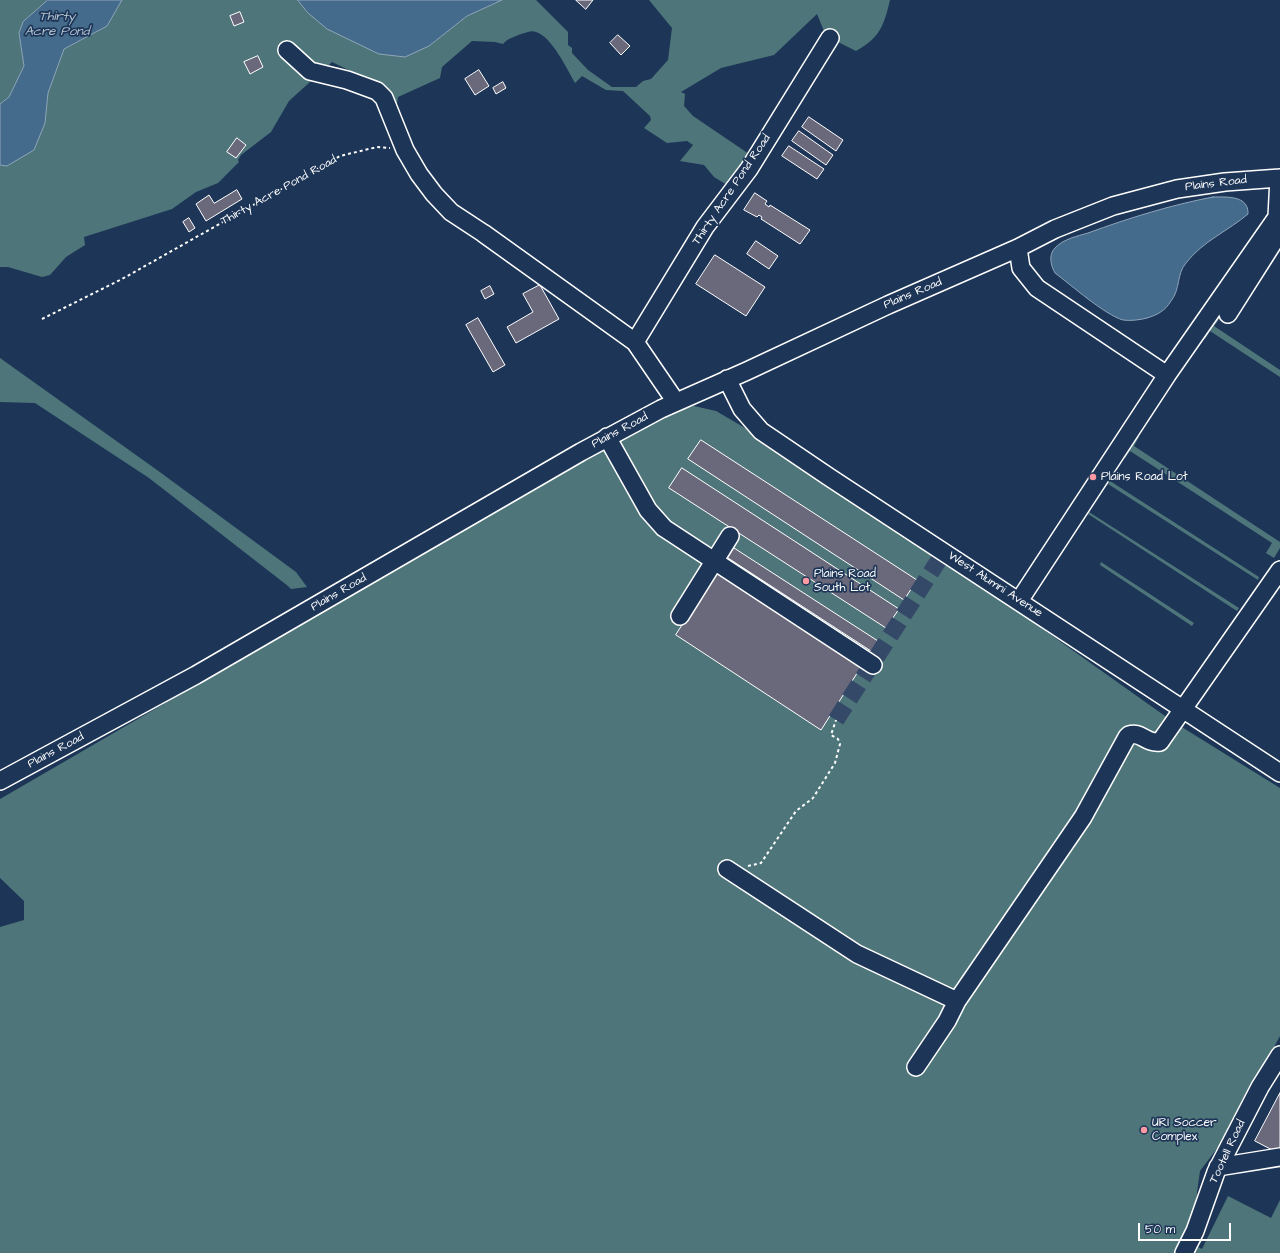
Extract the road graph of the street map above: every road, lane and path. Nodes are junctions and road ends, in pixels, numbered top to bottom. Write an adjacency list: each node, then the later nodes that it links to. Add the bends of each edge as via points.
1 (830, 38): 9 (street, Thirty Acre Pond Road, via 749,169 705,227)
2 (287, 50): 3 (street, via 310,71 346,80 377,92 384,98)
3 (405, 150): 8 (path, Thirty Acre Pond Road, via 377,148 340,156 122,279); 9 (street, via 419,174 451,212)
4 (1280, 178): 6 (street, Plains Road, via 1177,189 1113,206); 10 (street, via 1277,217)
5 (1280, 232): 7 (street)
6 (1018, 248): 10 (street, via 1022,268 1037,288); 11 (street, Plains Road)
7 (1228, 314)
8 (42, 319)
9 (634, 342): 12 (street)
10 (1167, 375): 17 (street)
11 (727, 379): 12 (street, Plains Road); 17 (street, West Alumni Avenue, via 742,409 762,431)
12 (676, 402): 13 (street, Plains Road)
13 (607, 437): 15 (street, via 648,510 664,528); 23 (street, Plains Road, via 196,675)
14 (730, 536): 15 (street)
15 (714, 561): 18 (street); 19 (street)
16 (1280, 570): 20 (street)
17 (1019, 601): 20 (street, West Alumni Avenue)
18 (680, 616)
19 (873, 665)
20 (1183, 710): 22 (street, West Alumni Avenue); 25 (street, via 1160,742 1150,742 1137,734 1129,734 1084,817)
21 (836, 720): 24 (path, via 831,735 838,739 840,744 835,763 813,798 796,811 761,863)
22 (1280, 773)
23 (0, 781)
24 (727, 870): 25 (street, via 856,954)
25 (956, 1001): 27 (street, via 947,1021)
26 (1280, 1055): 29 (street, Tootell Road)
27 (916, 1067)
28 (1280, 1158): 29 (street)
29 (1218, 1167): 30 (street, Tootell Road, via 1195,1232)
30 (1184, 1253)

